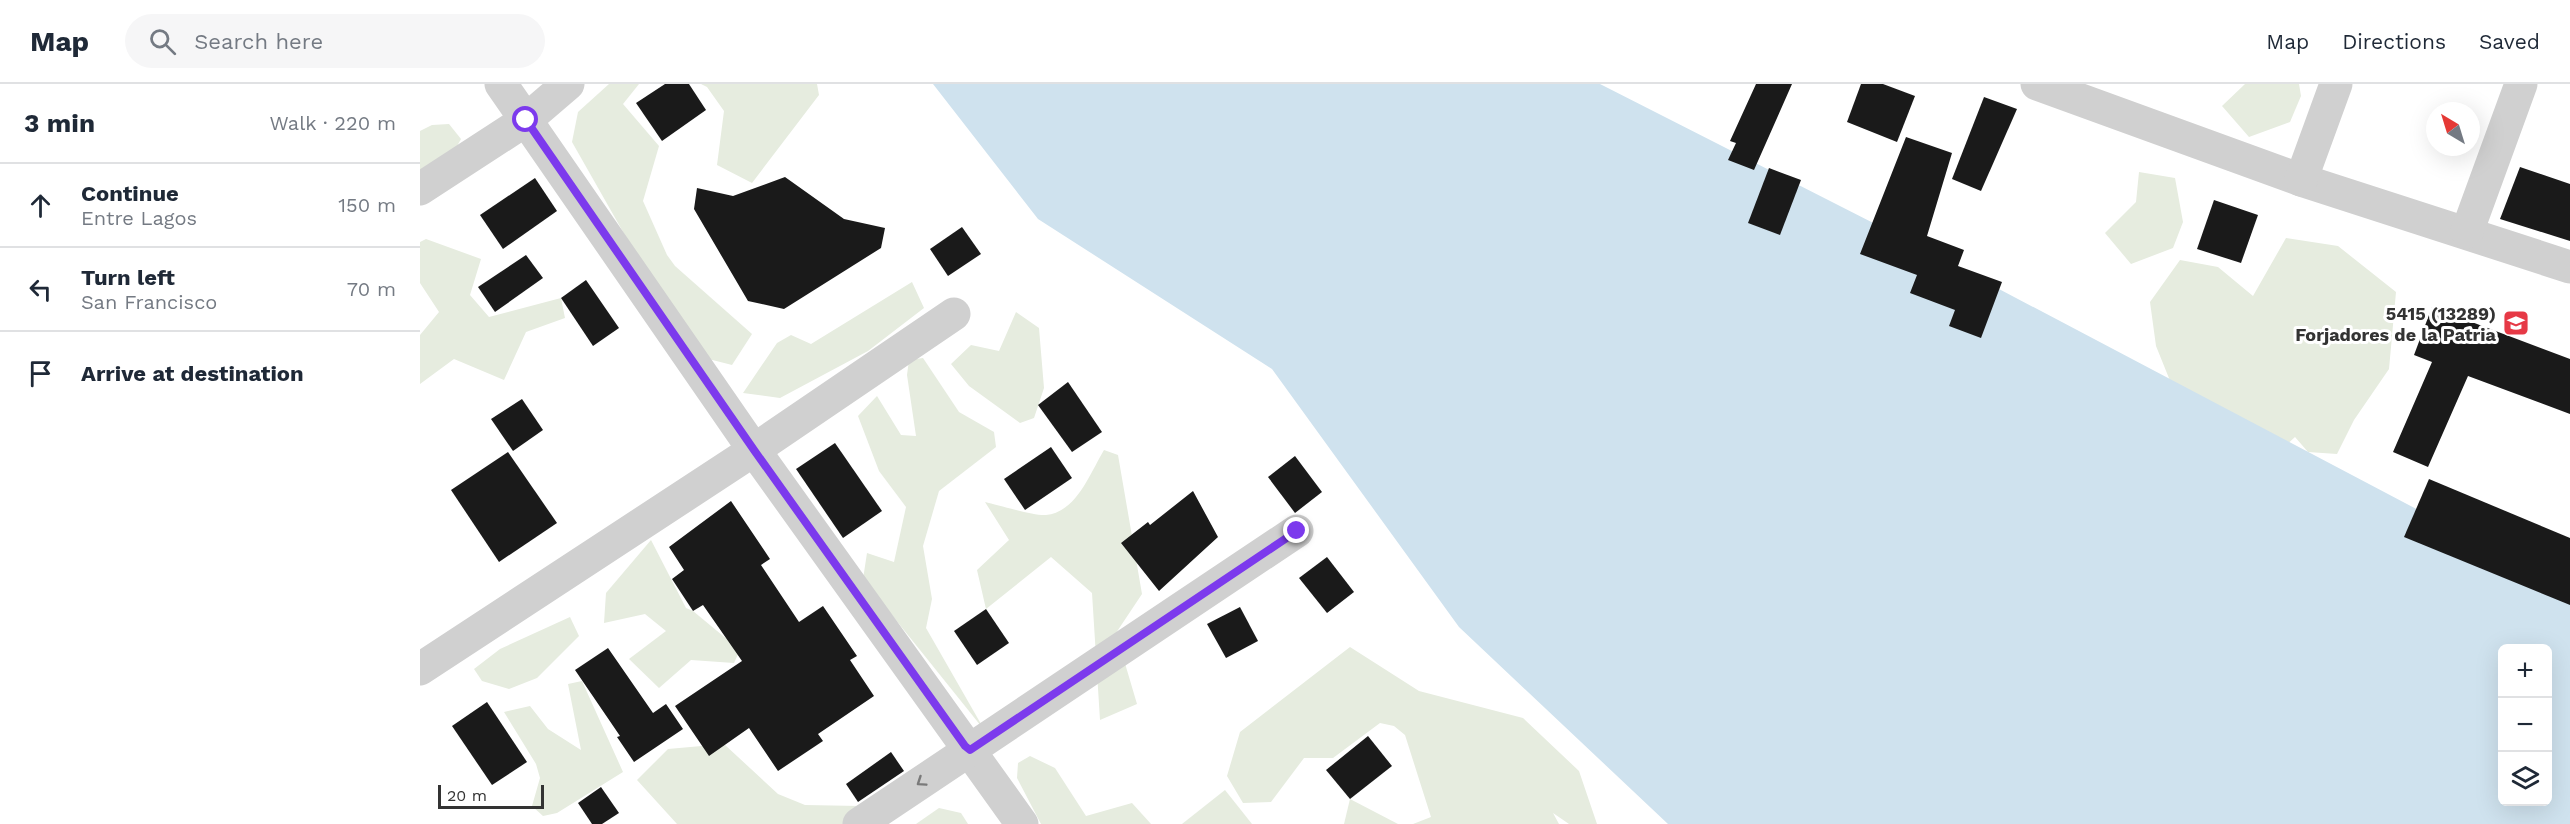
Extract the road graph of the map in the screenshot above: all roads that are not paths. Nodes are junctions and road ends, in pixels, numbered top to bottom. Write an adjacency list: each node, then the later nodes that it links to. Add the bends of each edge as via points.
1 (501, 84): 6 (street)
2 (568, 84): 6 (street)
3 (2037, 84): 7 (street)
4 (2336, 84): 7 (street)
5 (2521, 84): 9 (street)
6 (526, 120): 8 (street); 12 (street)
7 (2301, 180): 9 (street)
8 (420, 189)
9 (2467, 232): 10 (street)
10 (2570, 267)
11 (954, 314): 12 (street)
12 (754, 450): 14 (street); 15 (street)
13 (1297, 531): 15 (street)
14 (420, 669)
15 (970, 750): 16 (street, one-way to 16); 17 (street)
16 (859, 824)
17 (1022, 824)

